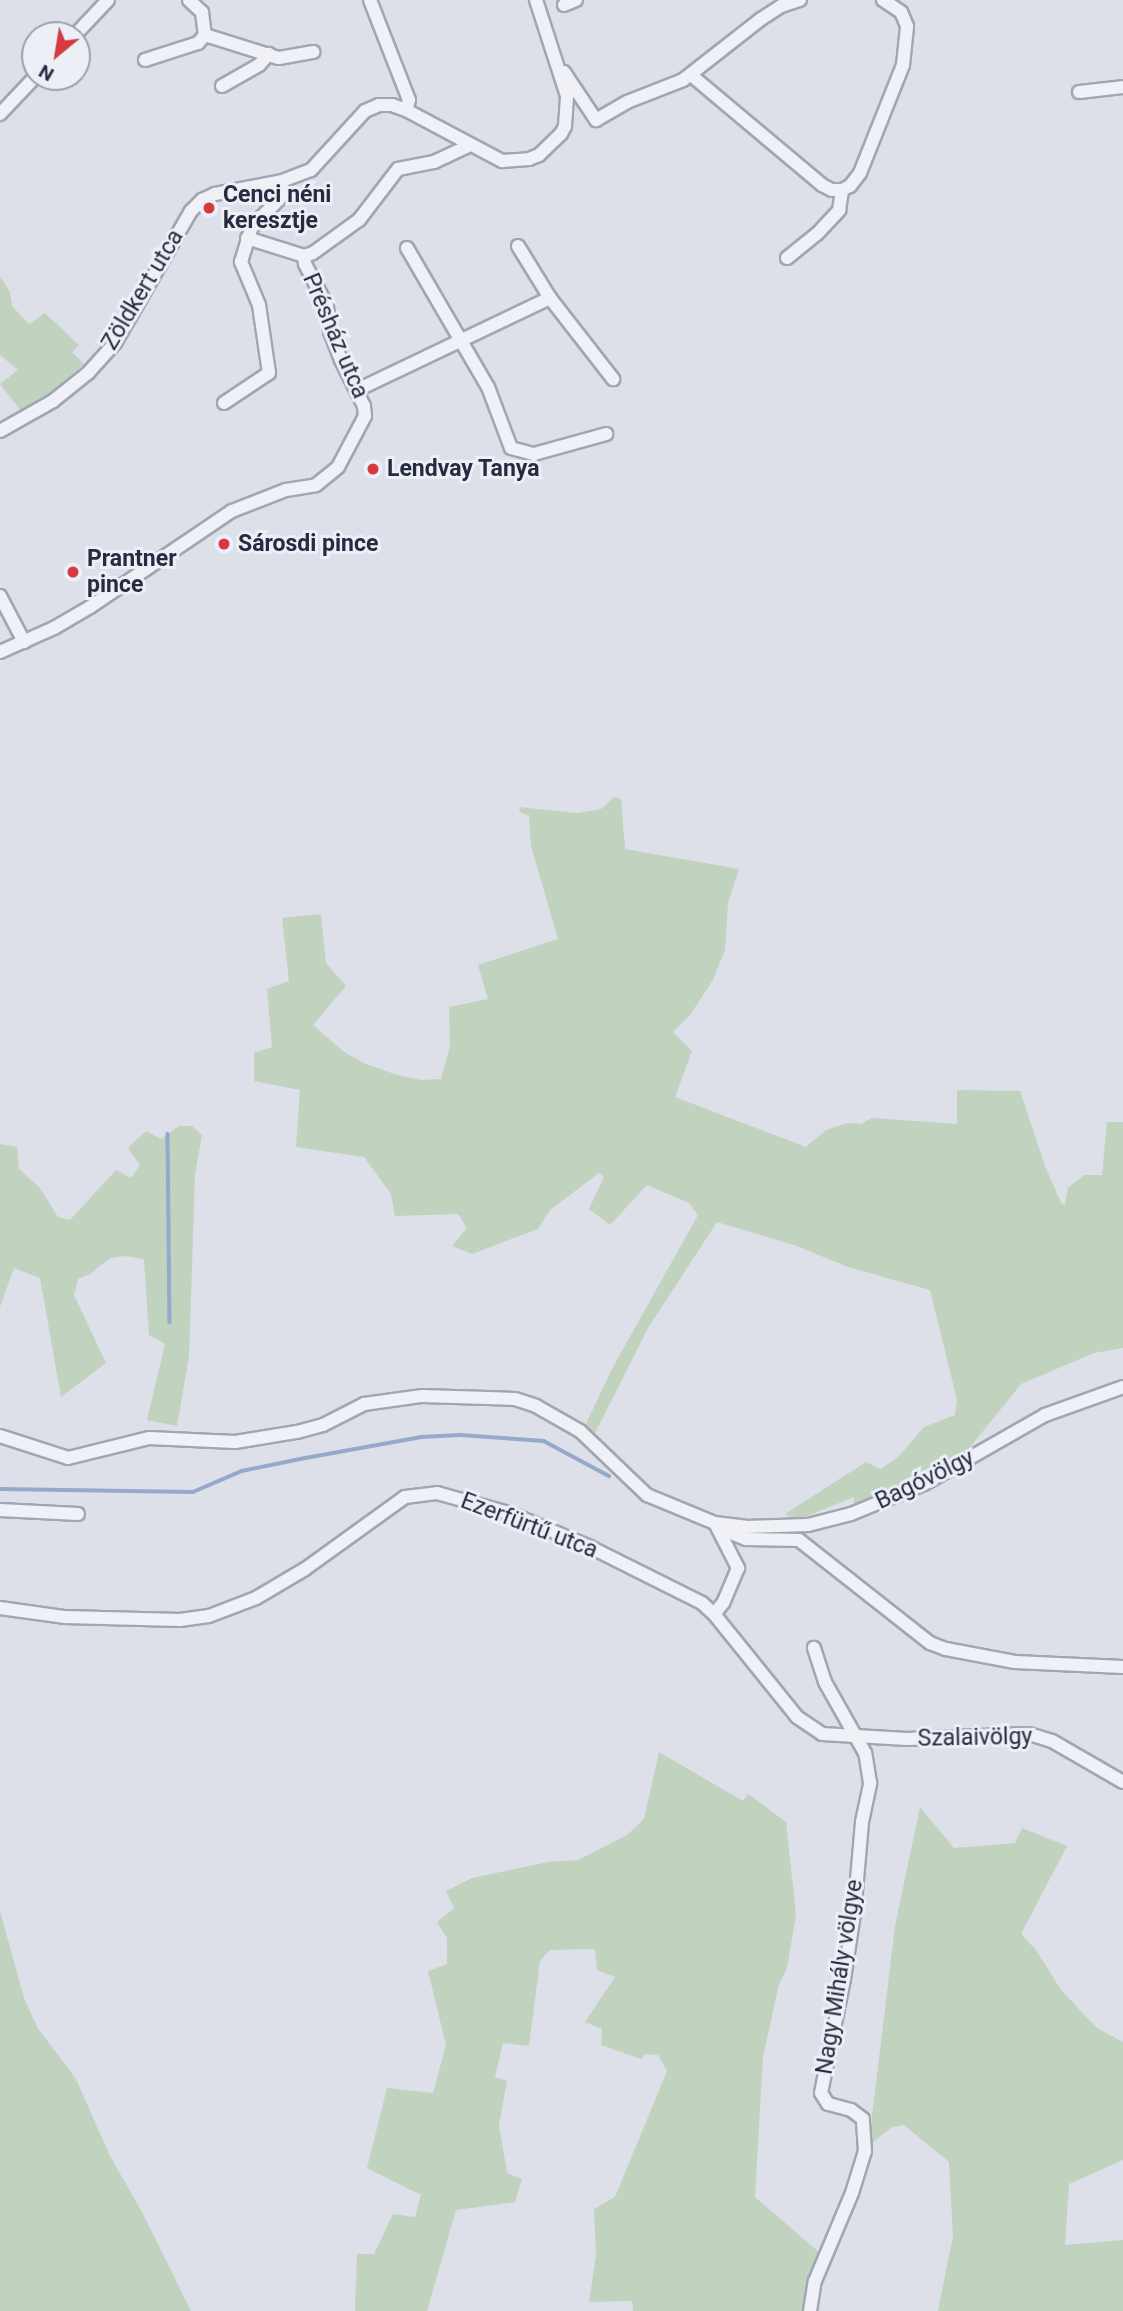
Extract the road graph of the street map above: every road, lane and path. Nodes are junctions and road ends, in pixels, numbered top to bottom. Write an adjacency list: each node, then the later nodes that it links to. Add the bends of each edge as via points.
1 (108, 0): 7 (street)
2 (189, 0): 8 (street, via 202,12)
3 (370, 0): 18 (street, via 409,100)
4 (536, 0): 12 (street)
5 (800, 0): 13 (street, via 761,19)
6 (883, 0): 22 (street, via 901,12 908,26 903,65 860,173)
7 (88, 21)
8 (205, 34): 10 (street); 11 (street, via 198,43)
9 (313, 52): 10 (street, via 279,58)
10 (269, 54): 14 (street)
11 (145, 60)
12 (561, 66): 13 (street, via 596,120); 20 (street, via 567,96 565,126 539,155 502,161)
13 (691, 75): 22 (street, via 822,184)
14 (222, 86)
15 (1123, 87): 17 (street)
16 (22, 91): 19 (street)
17 (1079, 92)
18 (406, 110): 20 (street); 21 (street, Zöldkert utca, via 379,105 358,117 311,170)
19 (0, 114)
20 (470, 145): 26 (street, via 434,162 398,169 359,220 326,246)
21 (282, 181): 23 (street, via 280,198); 33 (street, Zöldkert utca, via 202,200 191,211 115,343 53,401)
22 (842, 190): 27 (street, via 839,210)
23 (247, 238): 26 (street); 32 (street, via 242,262 260,305 269,373)
24 (518, 246): 28 (street)
25 (407, 248): 29 (street)
26 (304, 256): 31 (street, Présház utca, via 327,306 341,360)
27 (788, 258)
28 (550, 298): 29 (street); 30 (street)
29 (462, 341): 31 (street); 34 (street, via 488,387 511,449 534,454)
30 (613, 379)
31 (357, 390): 36 (street, Présház utca, via 365,416 338,467 316,485 286,490 232,511 146,571)
32 (224, 403)
33 (0, 431)
34 (607, 434)
35 (0, 596): 36 (street)
36 (24, 642): 37 (street, Présház utca)
37 (0, 652)
38 (1123, 1387): 42 (street, Bagóvölgy, via 1045,1415 924,1484 851,1514 808,1525)
39 (0, 1436): 42 (street, via 68,1458 149,1438 235,1443 323,1425 364,1404 422,1396 515,1399 580,1431 647,1495)
40 (0, 1510): 41 (street)
41 (78, 1514)
42 (721, 1527): 44 (street, via 738,1568); 46 (street, via 746,1539 799,1540 930,1643 946,1649 1015,1662)
43 (0, 1608): 44 (street, Ezerfürtű utca, via 65,1617 180,1620 209,1616 256,1598 297,1574 405,1497 437,1493 512,1514 590,1547)
44 (714, 1614): 47 (street, Ezerfürtű utca, via 796,1717 822,1734)
45 (814, 1648): 47 (street, via 825,1682)
46 (1123, 1667)
47 (858, 1735): 48 (street, Szalaivölgy, via 907,1739 1029,1734 1052,1741); 49 (street, Nagy Mihály völgye, via 870,1783 846,1966 821,2093 828,2104 851,2110 863,2119 865,2151 815,2281)
48 (1123, 1782)
49 (810, 2311)

